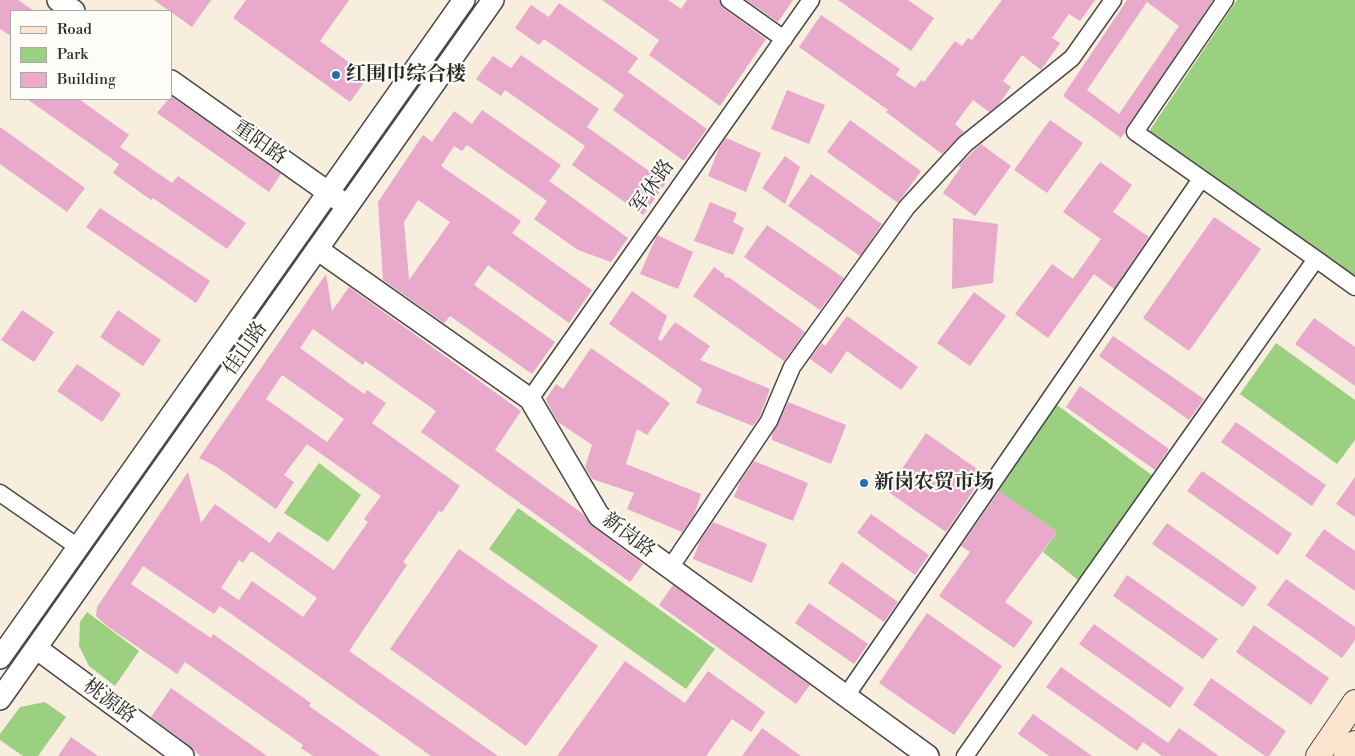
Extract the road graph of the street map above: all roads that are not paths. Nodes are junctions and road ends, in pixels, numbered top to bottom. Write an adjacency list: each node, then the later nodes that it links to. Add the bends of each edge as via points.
1 (58, 0): 8 (street)
2 (464, 0): 12 (street, 佳山路)
3 (493, 0): 13 (street, 佳山路)
4 (729, 0): 9 (street)
5 (811, 0): 9 (street, 军休路)
6 (1113, 0): 20 (street, via 1072,58 965,144 907,207 792,367 769,420)
7 (1225, 0): 11 (street, via 1135,132)
8 (73, 10)
9 (784, 39): 17 (street, 军休路)
10 (172, 82): 12 (street, 重阳路)
11 (1201, 179): 15 (street); 23 (street)
12 (328, 193): 13 (street, 重阳路); 19 (street, 佳山路)
13 (347, 206): 14 (street, 佳山路)
14 (317, 249): 17 (street, 新岗路); 21 (street, 佳山路)
15 (1316, 259): 16 (street); 29 (street)
16 (1355, 287)
17 (530, 399): 20 (street, 新岗路, via 599,516)
18 (0, 493): 19 (street)
19 (78, 547): 22 (street, 佳山路)
20 (670, 568): 23 (street, 新岗路)
21 (36, 648): 24 (street, 佳山路); 27 (street, 桃源路)
22 (0, 658)
23 (846, 696): 28 (street, 新岗路)
24 (0, 698)
25 (1355, 702): 30 (main road)
26 (1355, 743): 31 (main road)
27 (183, 756)
28 (928, 756)
29 (965, 756)
30 (1318, 756)
31 (1346, 756)

